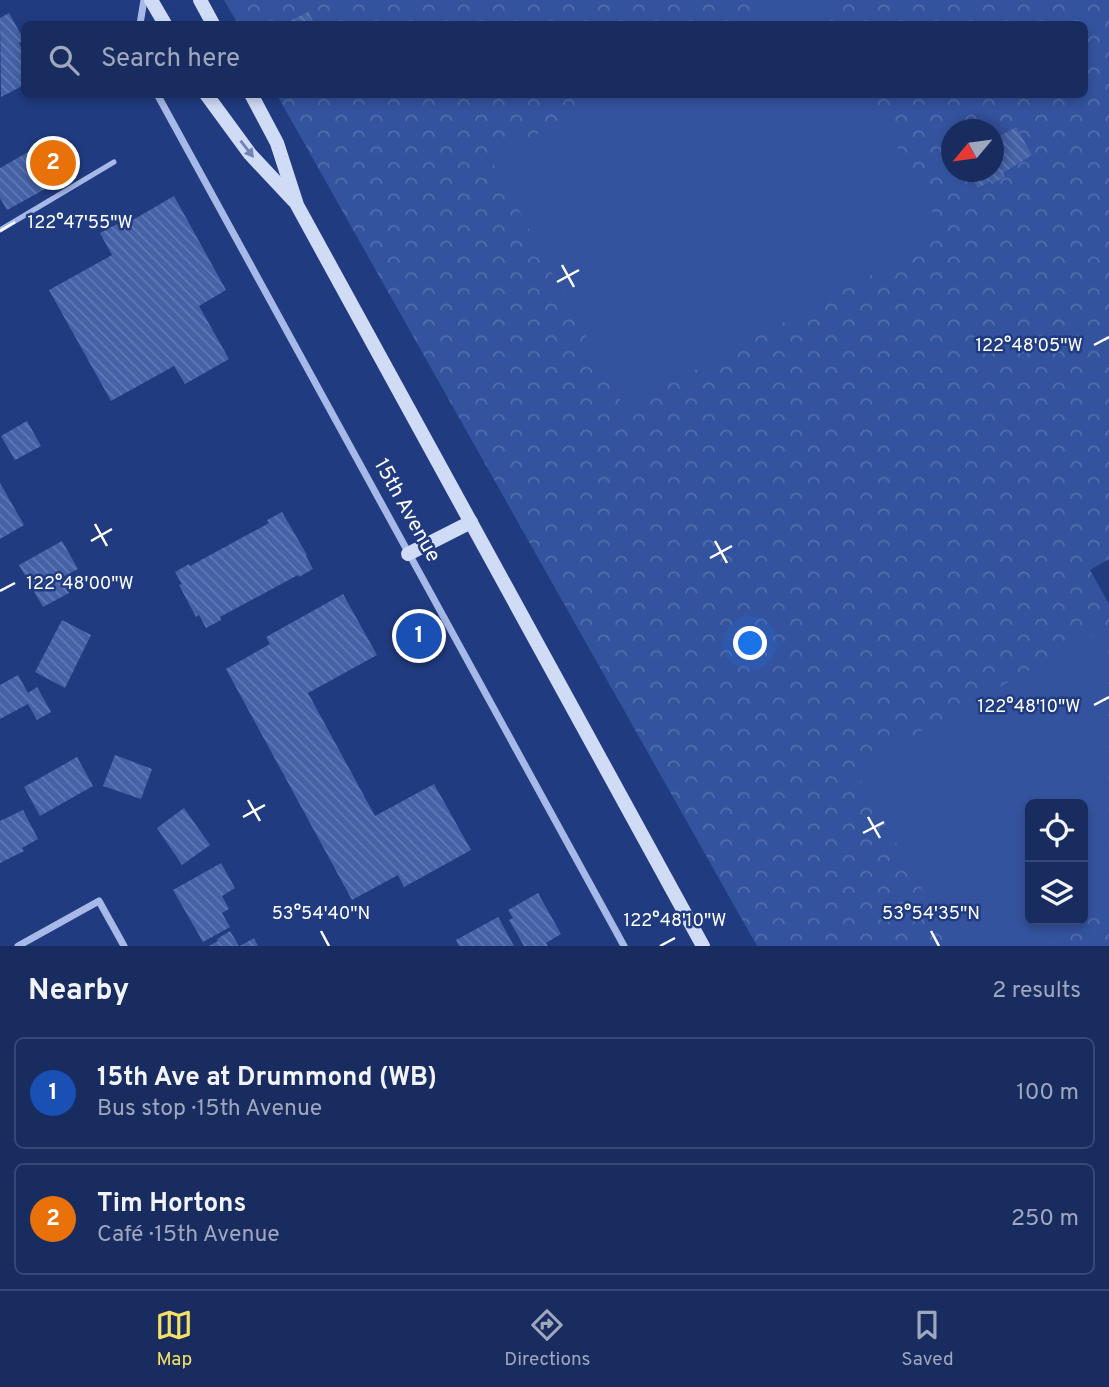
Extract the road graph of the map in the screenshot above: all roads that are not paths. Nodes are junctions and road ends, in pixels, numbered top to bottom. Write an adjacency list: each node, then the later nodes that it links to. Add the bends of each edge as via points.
1 (144, 0): 4 (street)
2 (152, 0): 5 (main road)
3 (200, 0): 6 (main road)
4 (140, 21)
5 (163, 21)
6 (211, 21)
7 (159, 98): 14 (street, 15th Avenue)
8 (209, 98): 11 (main road, one-way to 11, via 250,154)
9 (253, 98): 11 (main road, via 277,142)
10 (114, 162): 12 (lane)
11 (297, 205): 13 (main road)
12 (0, 230)
13 (471, 522): 14 (main road); 18 (main road)
14 (408, 554): 17 (street, 15th Avenue)
15 (18, 946): 16 (street, via 99,901)
16 (124, 946)
17 (624, 946)
18 (703, 946)

